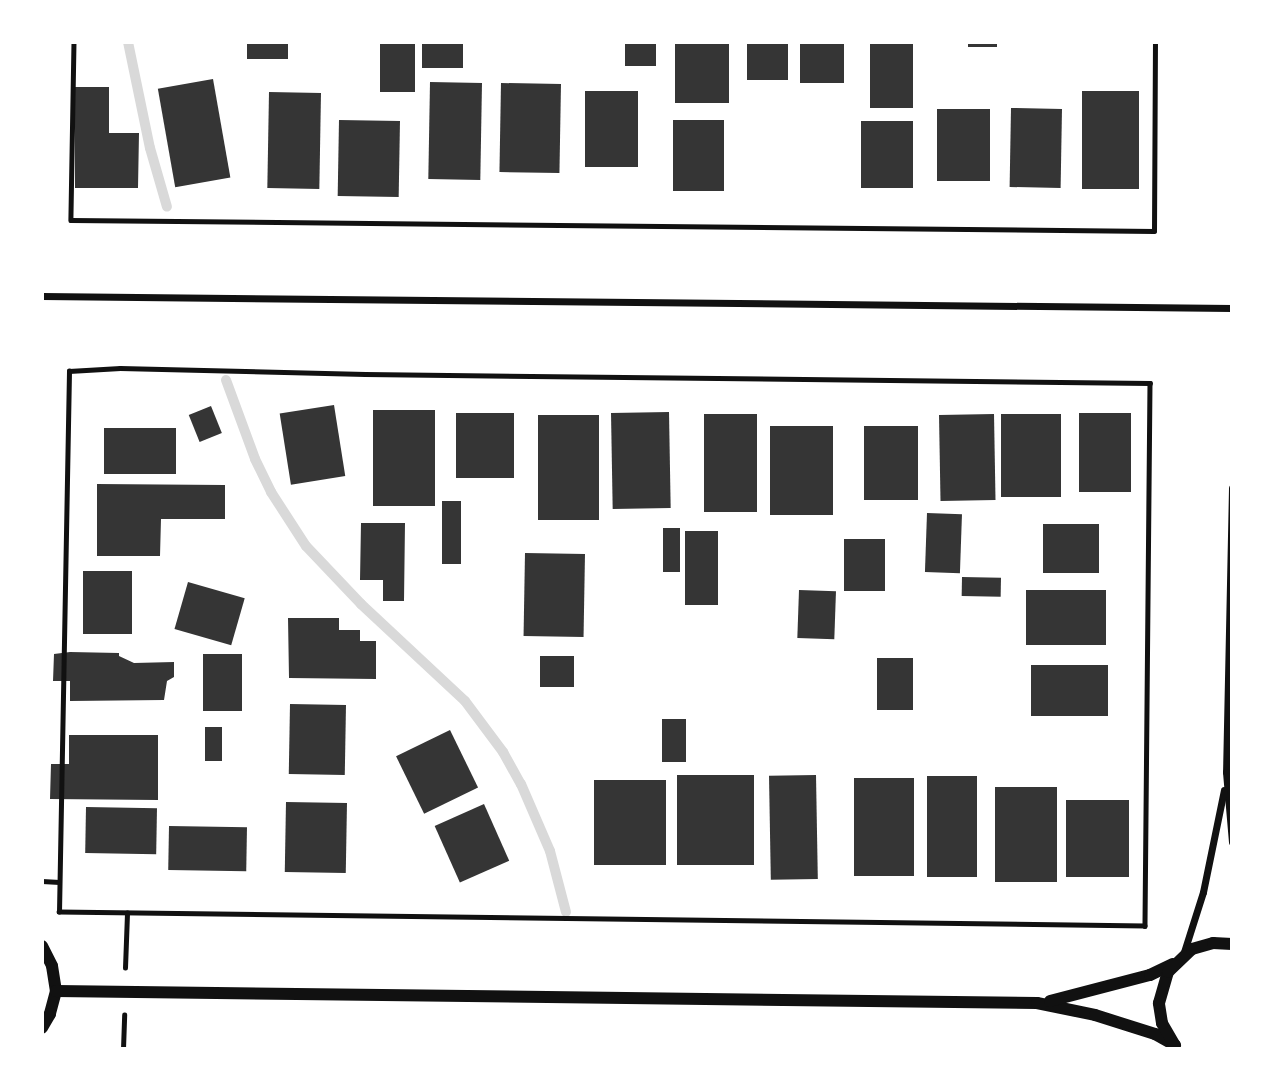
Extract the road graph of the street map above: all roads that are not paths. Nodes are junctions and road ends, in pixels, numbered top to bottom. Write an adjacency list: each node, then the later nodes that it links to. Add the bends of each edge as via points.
1 (42, 296): 2 (street)
2 (1232, 308)
3 (1232, 488): 4 (street)
4 (1226, 772): 5 (street); 8 (street, via 1203,891)
5 (1232, 842)
6 (1232, 944): 8 (street, via 1213,943)
7 (42, 946): 9 (street, via 52,966)
8 (1178, 960): 10 (street, via 1150,975); 12 (street, via 1163,981 1159,1003 1162,1023)
9 (56, 991): 10 (street); 11 (street)
10 (1037, 1003): 12 (street, via 1155,1034)
11 (42, 1028)
12 (1177, 1048)

